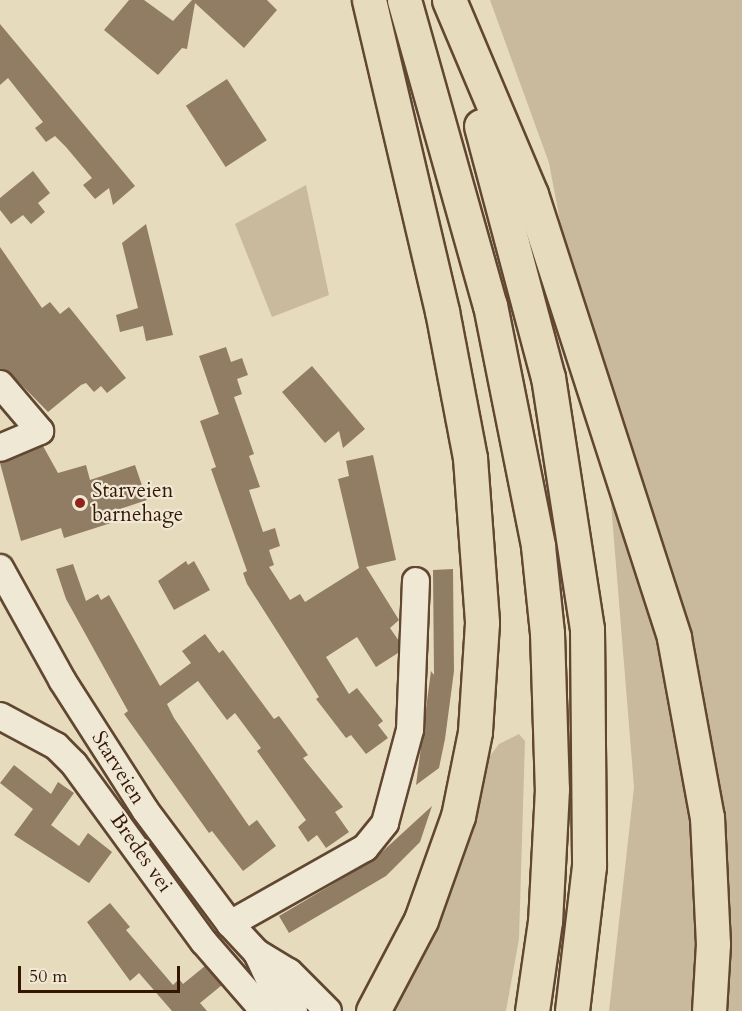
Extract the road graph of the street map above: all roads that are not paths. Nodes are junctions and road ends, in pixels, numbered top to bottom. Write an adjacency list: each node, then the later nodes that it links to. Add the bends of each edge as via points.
1 (369, 0): 15 (highway, via 442,311 470,458 482,623 476,732 458,816 421,920)
2 (404, 0): 16 (highway, via 490,305 538,546 547,633 552,789 545,921)
3 (443, 0): 17 (highway, via 530,301 576,541 587,629 591,784 584,920)
4 (449, 0): 18 (highway, via 531,194 674,638 707,817 713,944)
5 (0, 384): 6 (street, via 40,431)
6 (0, 448)
7 (0, 568): 10 (street, Starveien, via 62,680 144,810)
8 (416, 581): 10 (street, via 410,730 385,823 365,849)
9 (0, 716): 12 (street, Bredes vei, via 56,746 74,764 204,942)
10 (230, 924): 11 (street, Starveien)
11 (257, 953): 13 (street, Starveien, via 273,987); 14 (street, Starveien, via 290,972)
12 (264, 1011)
13 (294, 1011)
14 (328, 1011)
15 (373, 1011)
16 (532, 1011)
17 (572, 1011)
18 (709, 1011)

